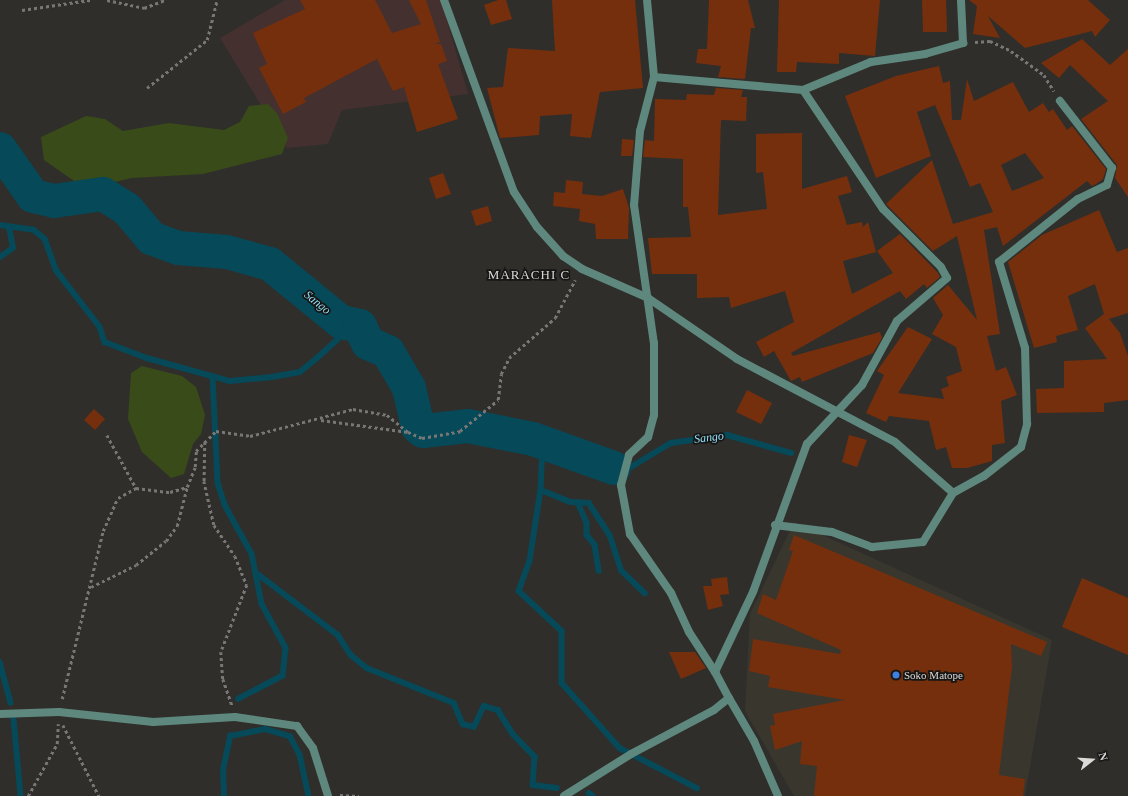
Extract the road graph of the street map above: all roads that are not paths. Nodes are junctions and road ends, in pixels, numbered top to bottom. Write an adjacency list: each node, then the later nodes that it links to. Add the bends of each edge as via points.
1 (444, 0): 7 (street, via 514,192 537,227 563,256 582,269)
2 (647, 0): 4 (street)
3 (961, 0): 5 (street, via 963,43 925,54 871,62)
4 (654, 77): 5 (street); 7 (street, via 640,131 634,206)
5 (803, 90): 8 (street, via 883,208 941,267 947,278 897,321 862,385)
6 (1060, 101): 9 (street, via 1112,168 1108,185 1078,199 999,262 1025,348 1027,424 1021,448 984,476)
7 (648, 298): 8 (street, via 737,359); 11 (street, via 654,343 654,415 648,437 629,455 620,486 630,534 671,593 689,632)
8 (838, 412): 9 (street, via 895,442); 10 (street, via 807,444)
9 (952, 493): 10 (street, via 923,542 872,547 832,532)
10 (775, 525): 11 (street, via 753,592)
11 (715, 672): 12 (street)
12 (728, 698): 15 (street, via 714,710 631,754); 16 (street, via 754,741)
13 (0, 714): 14 (street, via 59,715 153,722 235,717 297,726 313,748)
14 (328, 796)
15 (564, 796)
16 (778, 796)

